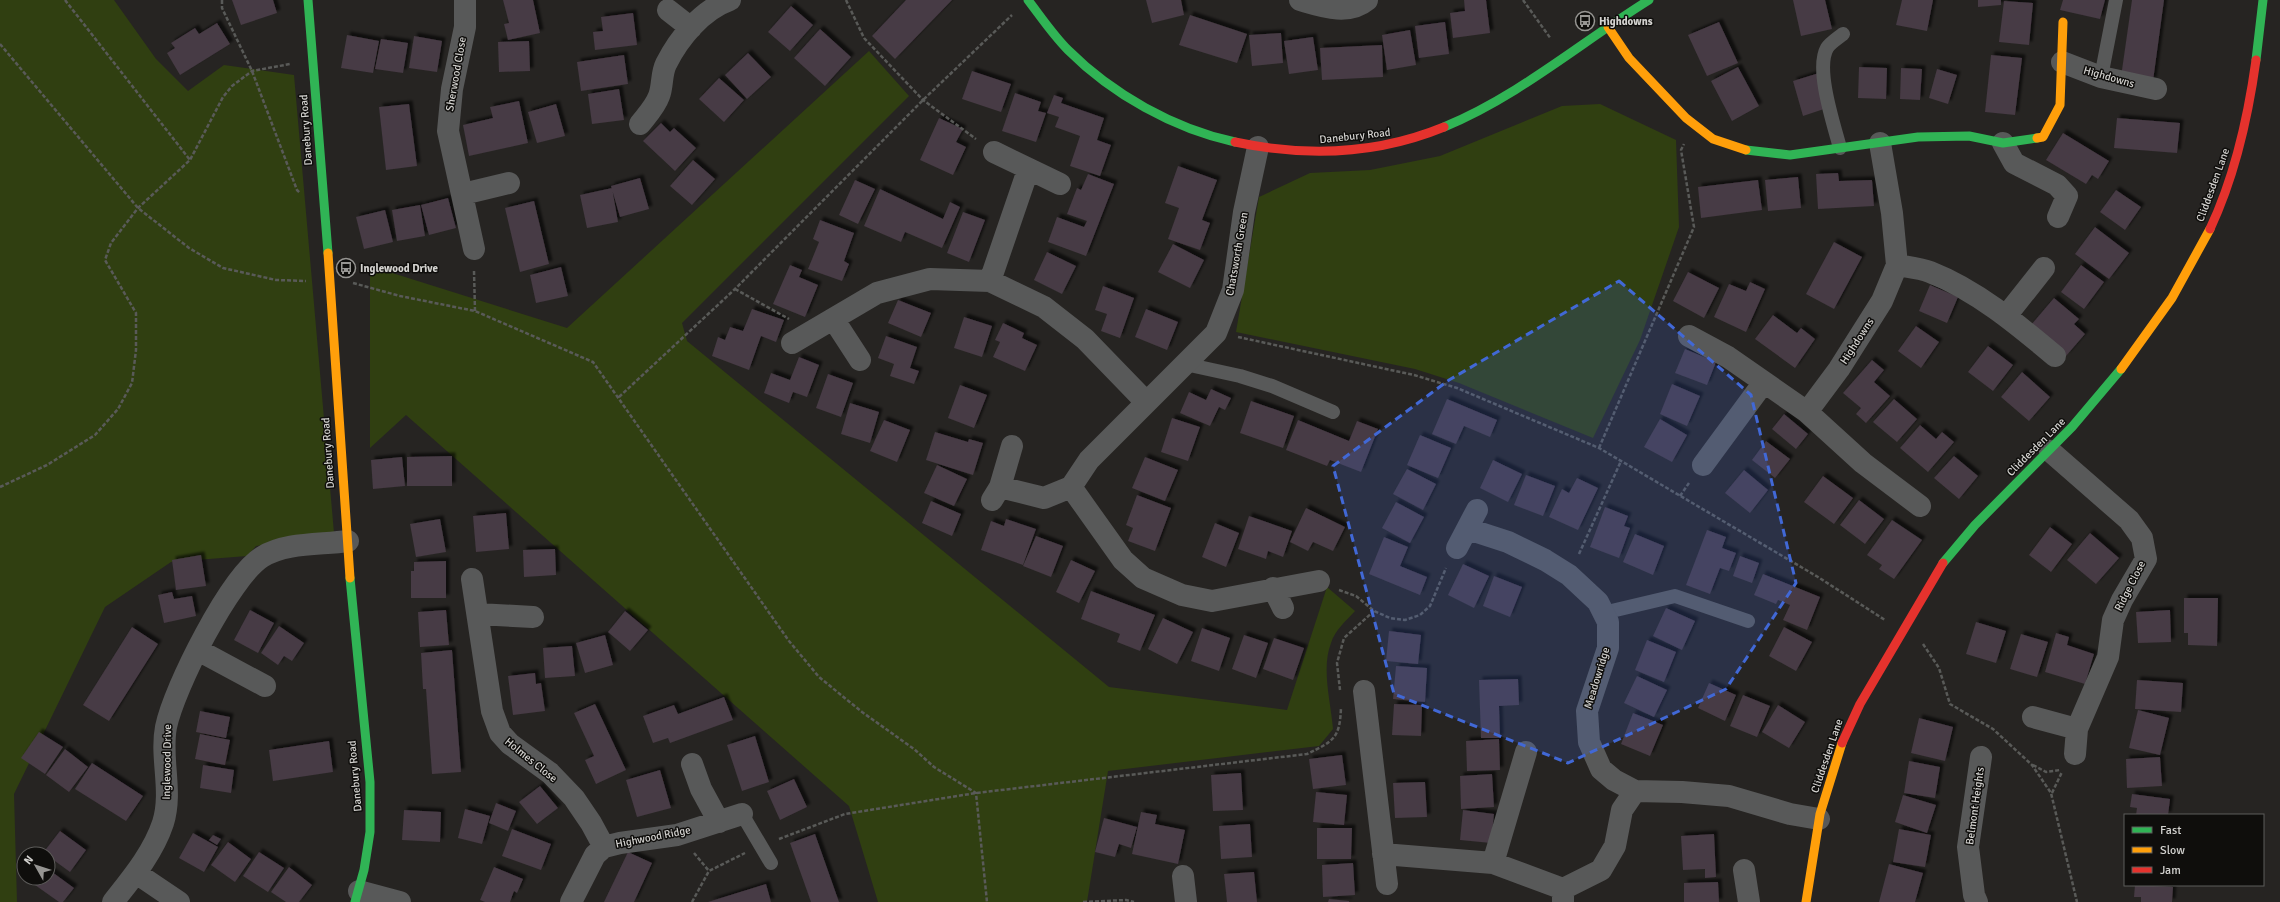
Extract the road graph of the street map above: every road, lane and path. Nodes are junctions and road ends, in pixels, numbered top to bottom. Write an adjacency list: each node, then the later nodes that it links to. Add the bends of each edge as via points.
1 (65, 0): 35 (path)
2 (222, 0): 24 (path, via 222,8)
3 (308, 0): 74 (street, Danebury Road)
4 (465, 0): 39 (street, Sherwood Close, via 465,27 452,89 448,131)
5 (730, 0): 18 (street, via 715,7)
6 (846, 0): 27 (path, via 864,38)
7 (1028, 0): 32 (street, Danebury Road, via 1073,55 1123,94 1175,123 1206,136)
8 (1300, 0): 9 (street, via 1335,9)
9 (1367, 0)
10 (1523, 0): 20 (path)
11 (1649, 0): 17 (street, Danebury Road)
12 (2116, 0): 25 (lane)
13 (2263, 0): 66 (street, Cliddesden Lane, via 2254,79 2244,133 2205,240 2182,281 2136,350 2110,384)
14 (668, 10): 18 (street)
15 (1013, 14): 27 (path)
16 (2063, 22): 22 (street)
17 (1608, 27): 32 (street, Danebury Road, via 1512,92 1477,112 1424,134 1390,144 1345,151 1320,152); 33 (street, via 1629,58 1686,118 1713,139 1752,152 1790,155)
18 (691, 28): 28 (street, via 666,64 659,96 653,109)
19 (1843, 34): 33 (lane, via 1828,47 1824,58 1825,79)
20 (1552, 39)
21 (0, 44): 41 (path)
22 (2062, 62): 25 (street, Highdowns); 31 (street, via 2060,105 2043,137)
23 (294, 63): 24 (path)
24 (252, 71): 35 (path, via 223,96); 40 (path)
25 (2101, 77): 26 (street, Highdowns)
26 (2156, 89)
27 (923, 100): 34 (path); 49 (path)
28 (640, 124)
29 (1686, 137): 65 (path, via 1681,150 1694,227)
30 (1880, 142): 31 (street, via 1918,137 1969,136); 33 (street); 44 (street, Highdowns, via 1892,214)
31 (2003, 143): 42 (street, via 2014,162 2057,186 2067,196)
32 (1258, 147): 53 (street, Chatsworth Green, via 1244,212 1233,290)
33 (1840, 148)
34 (994, 152): 36 (street)
35 (190, 160): 41 (path)
36 (1028, 170): 38 (street); 47 (street)
37 (509, 183): 39 (street)
38 (1060, 184)
39 (463, 194): 43 (street, Sherwood Close)
40 (301, 195)
41 (138, 208): 46 (path, via 189,248 223,268 276,280); 69 (path, via 111,243 105,260 136,314 136,350 132,382 118,409 95,435 47,465)
42 (2058, 217)
43 (474, 249): 50 (path)
44 (1897, 265): 51 (street, via 1929,272); 63 (street, Highdowns, via 1882,301 1839,369)
45 (2044, 268): 51 (street)
46 (310, 281)
47 (990, 281): 52 (street, via 930,278 877,293); 61 (street, via 1044,307 1085,339)
48 (351, 282): 50 (path, via 400,296)
49 (735, 289): 55 (path, via 793,321); 60 (path)
50 (475, 311): 60 (path, via 593,362)
51 (2006, 316): 56 (street)
52 (834, 320): 55 (street); 57 (street)
53 (1216, 333): 58 (street, Chatsworth Green); 65 (path, via 1414,375 1457,388)
54 (1689, 336): 59 (street, via 1728,357)
55 (798, 340)
56 (2055, 356)
57 (860, 360)
58 (1185, 364): 61 (street, Chatsworth Green); 62 (lane, via 1246,378)
59 (1764, 382): 63 (street); 68 (street)
60 (619, 397): 101 (path, via 789,641 819,677 934,767)
61 (1146, 402): 70 (street, Chatsworth Green, via 1089,460)
62 (1333, 412)
63 (1807, 412): 71 (street, via 1863,463)
64 (1012, 446): 70 (street, via 996,493 1044,498)
65 (1599, 448): 67 (path)
66 (2050, 451): 94 (street, Ridge Close, via 2129,520 2142,538 2146,559 2113,620 2108,657); 103 (street, Cliddesden Lane, via 1968,533 1949,554 1932,580 1846,731)
67 (1620, 461): 76 (path); 85 (path)
68 (1703, 465)
69 (0, 487)
70 (1071, 487): 79 (street, via 1123,560 1143,578 1182,596 1212,601)
71 (1920, 506)
72 (1478, 510): 73 (street)
73 (1468, 529): 75 (street); 76 (street, Meadowridge, via 1508,542)
74 (348, 542): 88 (street, Inglewood Drive, via 287,548 263,557 242,574); 115 (street, Danebury Road, via 371,809 367,852)
75 (1457, 548): 81 (path, via 1440,579 1430,606 1420,615 1404,620 1390,618)
76 (1569, 575): 82 (street, Meadowridge, via 1598,602)
77 (472, 579): 83 (street, Holmes Close)
78 (1319, 581): 79 (street); 81 (path, via 1356,596)
79 (1273, 588): 80 (street)
80 (1283, 608)
81 (1374, 611): 91 (path, via 1344,638 1337,663)
82 (1603, 613): 86 (lane, via 1675,596); 100 (street, Meadowridge, via 1608,622 1608,648 1587,711 1589,742 1601,768 1614,780)
83 (478, 614): 84 (street); 106 (street, Holmes Close, via 492,712 500,733 510,744 550,773 574,798)
84 (532, 617)
85 (1886, 620)
86 (1748, 621)
87 (1919, 639): 99 (path, via 1938,668 1950,704 1993,730)
88 (198, 650): 89 (street); 111 (street, Inglewood Drive, via 182,683 166,727 167,793 164,821)
89 (265, 686)
90 (1364, 691): 107 (street)
91 (1340, 692)
92 (1340, 699): 101 (path, via 1340,728 1328,744 1307,754)
93 (2033, 717): 94 (street)
94 (2077, 729): 97 (street, Ridge Close)
95 (1526, 752): 109 (street)
96 (1981, 757): 127 (street, Belmont Heights, via 1968,847)
97 (2070, 762): 99 (path, via 2046,772)
98 (692, 764): 104 (street, via 701,789)
99 (2032, 765): 128 (path, via 2052,793)
100 (1635, 791): 103 (street, Meadowridge, via 1729,796 1790,814); 114 (street, via 1622,810 1615,846 1601,870)
101 (976, 793): 105 (path, via 845,814); 121 (path)
102 (742, 814): 104 (street, Highwood Ridge); 105 (lane, Highwood Ridge)
103 (1819, 819): 126 (street, Cliddesden Lane)
104 (719, 822): 106 (street, Highwood Ridge, via 677,835)
105 (761, 845): 108 (lane, Highwood Ridge); 120 (path, via 709,871)
106 (604, 847): 119 (street, Highwood Ridge, via 595,855)
107 (1383, 854): 109 (street); 113 (street)
108 (771, 863)
109 (1493, 863): 114 (street)
110 (1744, 870): 125 (street)
111 (136, 873): 116 (street, Inglewood Drive); 117 (street)
112 (1183, 876): 124 (street)
113 (1387, 884)
114 (1563, 896)
115 (357, 897): 118 (street)
116 (113, 902)
117 (179, 902)
118 (400, 902)
119 (571, 902)
120 (692, 902)
121 (987, 902)
122 (1083, 902): 123 (path)
123 (1134, 902)
124 (1186, 902)
125 (1749, 902)
126 (1806, 902)
127 (1977, 902)
128 (2077, 902)

